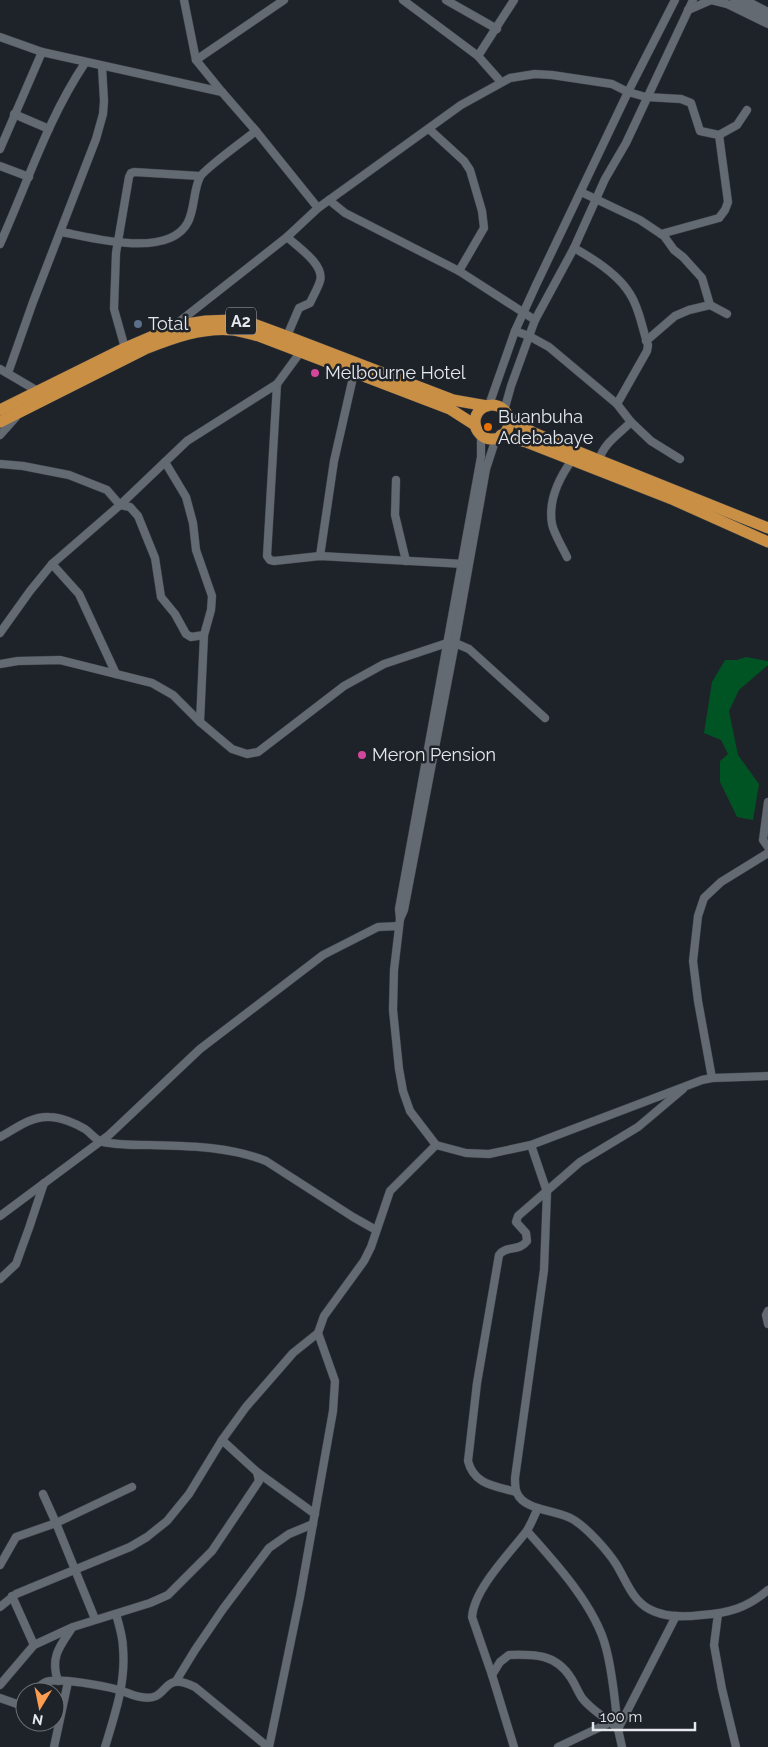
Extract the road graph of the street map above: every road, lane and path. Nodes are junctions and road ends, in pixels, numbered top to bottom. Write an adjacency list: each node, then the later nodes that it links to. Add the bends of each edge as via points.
1 (284, 0): 18 (street)
2 (403, 0): 17 (street)
3 (446, 0): 14 (street)
4 (514, 0): 14 (street)
5 (675, 0): 23 (street)
6 (693, 0): 10 (street)
7 (734, 0): 12 (street)
8 (745, 0): 11 (street)
9 (185, 1): 18 (street)
10 (688, 10): 13 (street, via 711,0); 24 (street)
11 (768, 12)
12 (768, 18)
13 (768, 24)
14 (497, 29): 17 (street)
15 (0, 37): 16 (street)
16 (42, 52): 19 (street); 26 (street)
17 (478, 56): 21 (street)
18 (196, 60): 22 (street)
19 (85, 63): 20 (street); 27 (street)
20 (102, 67): 22 (street); 41 (street, via 103,114)
21 (501, 82): 23 (street, via 518,76 552,75 612,84); 28 (street, via 461,105)
22 (222, 92): 29 (street)
23 (628, 92): 24 (street); 35 (street)
24 (646, 97): 30 (street, via 681,99 691,103 700,131); 37 (street)
25 (747, 110): 30 (street, via 738,124)
26 (14, 114): 27 (street); 31 (street)
27 (49, 129): 34 (street)
28 (429, 129): 36 (street); 47 (street, via 470,170 483,216 484,228)
29 (256, 130): 33 (street); 38 (street)
30 (719, 135): 42 (street, via 728,202 726,210 719,218)
31 (0, 149)
32 (0, 166): 34 (street)
33 (200, 176): 44 (street, via 188,222 181,231 161,240 140,244); 44 (street, via 131,173)
34 (29, 177): 40 (street)
35 (581, 192): 37 (street); 49 (street)
36 (330, 200): 38 (street); 47 (street, via 345,213)
37 (597, 200): 42 (street, via 640,220); 46 (street)
38 (318, 208): 43 (street)
39 (0, 223): 40 (street)
40 (8, 226): 45 (street)
41 (62, 232): 44 (street); 61 (street)
42 (661, 234): 48 (street, via 702,278)
43 (287, 237): 52 (street); 54 (street, via 316,264 321,279 310,303 299,308)
44 (119, 242): 58 (street, via 114,308)
45 (0, 244)
46 (574, 248): 51 (street); 57 (street, via 614,275 630,294)
47 (459, 271): 49 (street)
48 (710, 305): 50 (street); 57 (street, via 675,316)
49 (523, 313): 51 (street); 53 (street)
50 (727, 314)
51 (535, 320): 55 (street)
52 (169, 330): 54 (highway, A2, via 186,324 233,320); 56 (street); 58 (highway, A2)
53 (515, 331): 55 (street); 67 (street)
54 (287, 336): 59 (highway, A2)
55 (529, 336): 66 (street, via 550,347); 70 (street, via 511,386)
56 (164, 341): 59 (highway, A2, via 206,330 234,330); 65 (highway, A2)
57 (646, 341): 66 (street, via 647,351)
58 (125, 348): 64 (highway, A2)
59 (304, 348): 62 (highway, A2); 63 (street); 67 (highway, A2, via 453,400)
60 (0, 369): 61 (street)
61 (8, 373): 64 (street)
62 (354, 373): 73 (highway, A2, via 450,409); 87 (street, via 334,461)
63 (277, 384): 79 (street, via 187,441); 87 (street, via 267,556 274,561)
64 (38, 392): 65 (street); 68 (highway, A2)
65 (49, 397): 69 (highway, A2)
66 (617, 404): 72 (street)
67 (488, 405): 70 (highway, A2, via 495,405); 73 (highway, via 476,414)
68 (0, 410)
69 (20, 412): 71 (highway, A2); 74 (street)
70 (506, 413): 75 (highway, via 508,426); 78 (highway, A2, via 532,432)
71 (0, 422)
72 (631, 422): 76 (street, via 651,441); 78 (street, via 608,443)
73 (478, 430): 75 (highway, A2, via 485,437); 91 (street, via 481,457)
74 (0, 435)
75 (499, 436): 77 (highway, A2, via 526,442); 91 (street, via 486,469)
76 (680, 459)
77 (572, 460): 82 (highway, A2); 88 (street, via 562,474 551,505 552,524)
78 (599, 460): 82 (highway, A2)
79 (165, 462): 83 (street); 93 (street, via 186,497 194,523 196,550 212,596)
80 (0, 464): 83 (street, via 69,475 107,490)
81 (396, 480): 89 (street, via 396,516)
82 (675, 495): 84 (highway)
83 (120, 505): 90 (street); 93 (street, via 130,507 138,516 155,558 164,602 186,634)
84 (705, 508): 85 (highway); 86 (highway)
85 (768, 528)
86 (768, 542)
87 (320, 556): 89 (street)
88 (567, 556)
89 (406, 561): 91 (street)
90 (52, 564): 92 (street); 96 (street, via 79,594)
91 (465, 564): 94 (street)
92 (0, 633)
93 (204, 636): 98 (street)
94 (451, 643): 97 (street, via 469,649); 98 (street, via 384,664 344,686 258,752 247,754 232,749); 102 (street, via 399,909)
95 (0, 664): 96 (street, via 60,660)
96 (116, 674): 98 (street, via 152,683 173,695)
97 (546, 718)
98 (200, 722)
99 (768, 802): 100 (street, via 762,840)
100 (768, 847)
101 (768, 852): 104 (street, via 721,882 704,898 698,916 693,962)
102 (400, 922): 107 (street, via 378,927 324,955 200,1049); 108 (street, via 393,1010 399,1069 410,1111)
103 (768, 1076): 104 (street)
104 (712, 1078): 105 (street)
105 (689, 1084): 109 (street); 111 (street, via 638,1127 580,1162)
106 (0, 1137): 107 (street, via 30,1120 48,1117 85,1129)
107 (100, 1142): 110 (street); 113 (street, via 250,1154)
108 (436, 1145): 109 (street, via 466,1153 489,1154); 113 (street, via 390,1191)
109 (531, 1145): 111 (street)
110 (44, 1183): 112 (street); 114 (street, via 16,1264)
111 (547, 1192): 121 (street, via 544,1270 515,1478); 121 (street, via 516,1218 528,1238 524,1245 506,1249 499,1255 477,1384 468,1461 470,1472 476,1478)
112 (0, 1216)
113 (376, 1230): 117 (street, via 364,1261 324,1316)
114 (0, 1280)
115 (768, 1311): 116 (street)
116 (768, 1324)
117 (318, 1333): 118 (street, via 293,1353 246,1406); 124 (street, via 335,1381 333,1412)
118 (222, 1440): 119 (street); 129 (street, via 189,1494 166,1521 130,1546)
119 (257, 1472): 124 (street); 133 (street, via 259,1481 212,1551 182,1582 168,1595)
120 (132, 1486): 125 (street)
121 (516, 1492): 123 (street, via 521,1501)
122 (42, 1494): 125 (street)
123 (538, 1508): 127 (street); 135 (street, via 574,1520 595,1538 615,1563 636,1599 649,1609)
124 (315, 1514): 126 (street)
125 (56, 1523): 128 (street, via 16,1537); 129 (street)
126 (313, 1524): 141 (street, via 289,1534 269,1548 223,1609); 152 (street)
127 (527, 1531): 139 (street, via 501,1562 473,1607 472,1617); 149 (street, via 594,1616 606,1647)
128 (0, 1566)
129 (75, 1569): 131 (street); 136 (street)
130 (768, 1590): 134 (street, via 756,1600)
131 (12, 1596): 132 (street); 138 (street)
132 (0, 1607)
133 (116, 1614): 136 (street); 145 (street, via 123,1647)
134 (718, 1614): 135 (street); 156 (street, via 714,1645)
135 (676, 1616): 149 (street)
136 (95, 1619): 137 (street)
137 (73, 1627): 138 (street); 140 (street, via 54,1661)
138 (34, 1646): 144 (street)
139 (492, 1676): 148 (street, via 500,1662 509,1655 549,1658 570,1676 582,1698); 153 (street)
140 (58, 1681): 142 (street); 143 (street)
141 (176, 1681): 145 (street, via 151,1698); 152 (street, via 195,1687)
142 (45, 1682)
143 (68, 1682): 145 (street); 150 (street)
144 (0, 1684)
145 (121, 1691): 151 (street)
146 (0, 1698): 147 (street)
147 (15, 1703)
148 (611, 1722): 149 (street); 154 (street)
149 (618, 1729): 155 (street)
150 (54, 1747)
151 (105, 1747)
152 (268, 1747)
153 (514, 1747)
154 (558, 1747)
155 (622, 1747)
156 (736, 1747)

